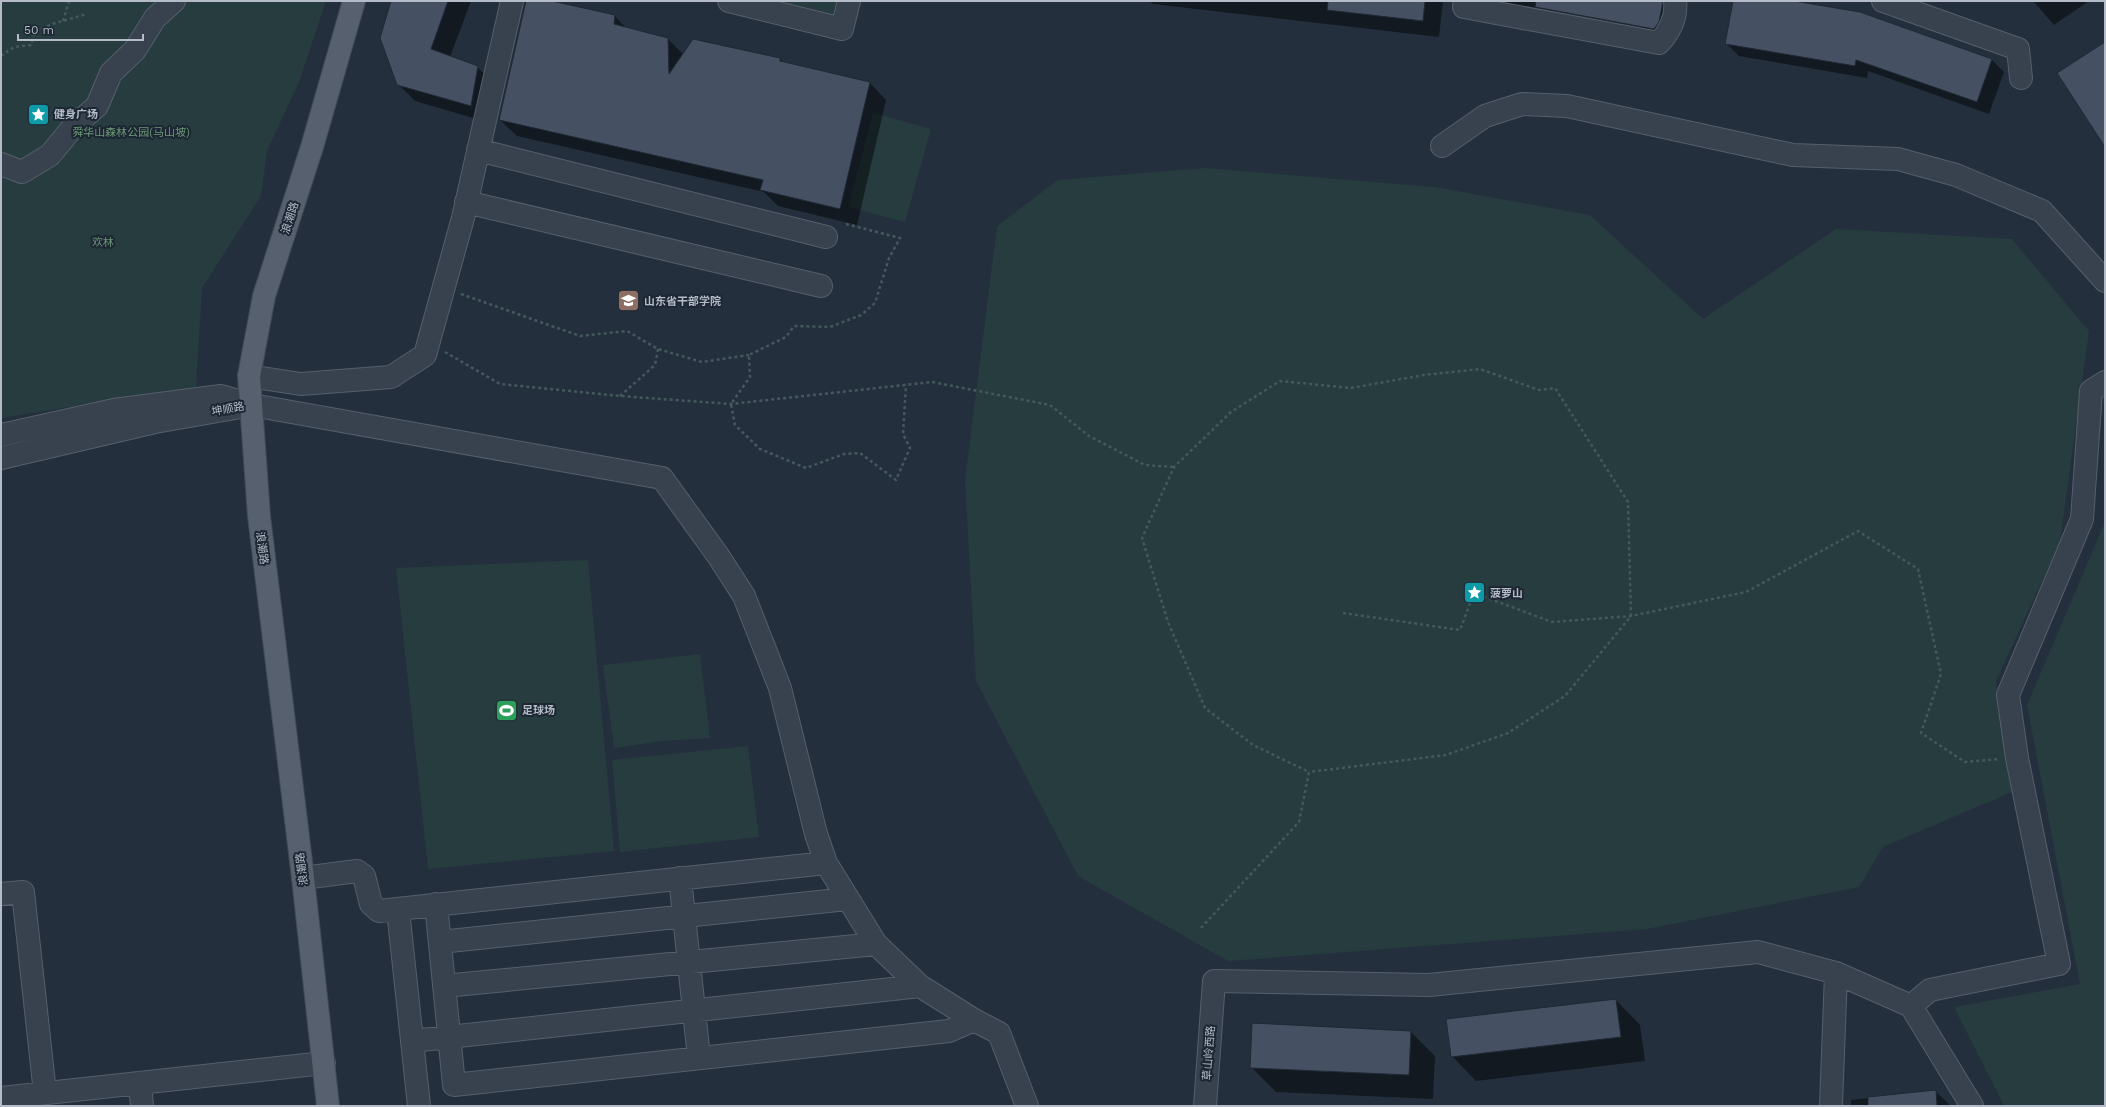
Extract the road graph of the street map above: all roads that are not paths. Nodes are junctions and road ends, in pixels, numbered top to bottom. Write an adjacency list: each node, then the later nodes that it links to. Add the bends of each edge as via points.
1 (174, 1): 12 (street, via 155,18 135,50 111,73 97,106 73,127 50,155 22,172)
2 (354, 1): 17 (main road, 浪潮路, via 312,148 264,296)
3 (512, 1): 11 (street)
4 (730, 1): 5 (street, via 842,30)
5 (849, 1)
6 (1465, 1): 7 (street, via 1464,7 1659,43 1669,32 1676,11)
7 (1675, 1)
8 (1883, 1): 9 (street, via 2018,49)
9 (2021, 78)
10 (1442, 146): 15 (street, via 1485,116 1522,104 1567,106 1793,156 1898,159 1956,175 2042,211)
11 (478, 150): 13 (street); 14 (street)
12 (1, 164)
13 (466, 202): 16 (street); 17 (street, via 425,355 391,377 301,384)
14 (826, 237)
15 (2105, 281)
16 (820, 286)
17 (249, 376): 19 (main road, 浪潮路)
18 (2105, 382): 36 (street, via 2091,391 2082,519 2008,695 2059,964 1930,990)
19 (252, 404): 20 (street, 坤顺路, via 221,396 114,410); 21 (street, 坤顺路, via 155,422); 22 (street, via 662,478 744,596 780,688 816,834); 23 (main road, 浪潮路, via 258,516)
20 (1, 435)
21 (1, 458)
22 (826, 863): 24 (street); 26 (street)
23 (303, 878): 28 (street, via 357,871 364,876 371,904 379,911); 42 (main road, 浪潮路)
24 (680, 878): 27 (street); 29 (street)
25 (1, 894): 44 (street, via 23,892)
26 (847, 899): 29 (street); 31 (street)
27 (436, 904): 28 (street); 30 (street)
28 (398, 910): 40 (street)
29 (684, 916): 30 (street); 32 (street)
30 (440, 942): 34 (street)
31 (876, 944): 32 (street); 35 (street)
32 (689, 962): 34 (street); 37 (street)
33 (1836, 974): 36 (street); 50 (street, 草山岭西路, via 1758,952 1429,984 1214,981); 51 (street)
34 (444, 986): 39 (street)
35 (920, 986): 37 (street); 38 (street)
36 (1911, 1006): 52 (street)
37 (694, 1010): 39 (street); 41 (street)
38 (974, 1020): 41 (street, via 949,1031); 49 (street, via 999,1033)
39 (449, 1037): 40 (street); 41 (street, via 454,1085)
40 (412, 1041): 48 (street)
41 (699, 1058)
42 (324, 1063): 43 (street); 47 (main road, 浪潮路)
43 (140, 1083): 44 (street); 46 (street)
44 (45, 1093): 45 (street)
45 (1, 1098)
46 (142, 1106)
47 (328, 1106)
48 (419, 1106)
49 (1027, 1106)
50 (1205, 1106)
51 (1832, 1106)
52 (1972, 1106)

